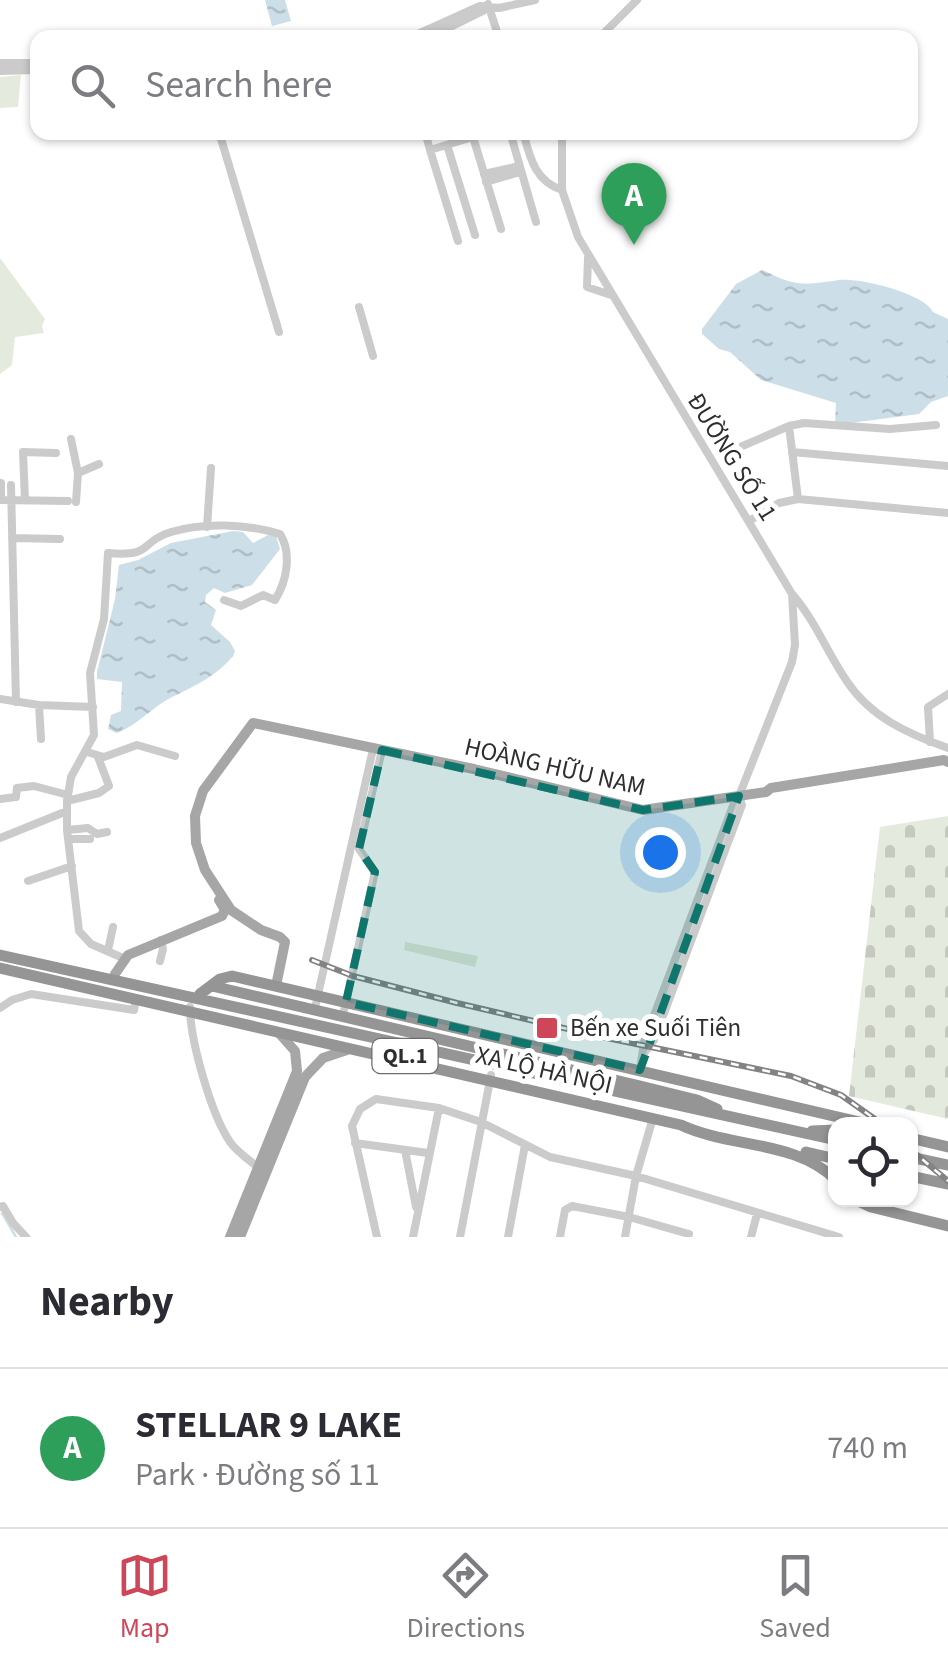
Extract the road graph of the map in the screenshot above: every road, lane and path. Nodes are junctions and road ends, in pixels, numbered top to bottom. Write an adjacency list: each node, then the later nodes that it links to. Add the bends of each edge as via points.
1 (535, 0): 3 (street, via 499,8)
2 (637, 0): 8 (street)
3 (488, 3): 4 (street); 7 (street)
4 (460, 18): 5 (street); 6 (street)
5 (429, 30)
6 (441, 30)
7 (496, 30)
8 (607, 30)
9 (0, 67): 10 (street)
10 (30, 67)
11 (221, 140): 31 (street)
12 (427, 140): 19 (street)
13 (461, 140): 18 (street)
14 (472, 140): 22 (street)
15 (512, 140): 21 (street)
16 (525, 140): 20 (street)
17 (562, 140): 23 (street, ĐƯỜNG SỐ 11)
18 (448, 145): 19 (street); 26 (street)
19 (430, 150): 27 (street)
20 (533, 167): 21 (street); 23 (street)
21 (520, 169): 22 (street); 24 (street)
22 (485, 178): 25 (street)
23 (562, 190): 28 (street, ĐƯỜNG SỐ 11)
24 (536, 222)
25 (501, 230)
26 (475, 234)
27 (458, 241)
28 (588, 257): 29 (street, ĐƯỜNG SỐ 11); 29 (street, via 587,287)
29 (612, 296): 49 (street, ĐƯỜNG SỐ 11)
30 (359, 307): 32 (street)
31 (279, 332)
32 (374, 356)
33 (936, 424): 34 (street)
34 (789, 426): 36 (street); 38 (street)
35 (71, 439): 42 (street)
36 (792, 452): 40 (street); 44 (street)
37 (56, 453): 47 (street, via 23,452)
38 (724, 454)
39 (99, 464): 42 (street)
40 (948, 466)
41 (211, 468): 50 (street)
42 (78, 473): 47 (street, via 72,502)
43 (6, 484): 45 (street); 46 (street)
44 (798, 499): 48 (street); 49 (street)
45 (0, 500): 46 (street)
46 (12, 500): 47 (street); 52 (street)
47 (24, 500)
48 (948, 513)
49 (749, 521): 56 (street, ĐƯỜNG SỐ 11)
50 (208, 527): 57 (street, via 276,532 284,542 278,597 263,595 241,606); 64 (street, via 166,534 136,554 108,553 104,619 90,673)
51 (60, 538): 52 (street)
52 (12, 541): 53 (street); 55 (street)
53 (0, 544)
54 (0, 585): 55 (street)
55 (13, 585): 59 (street)
56 (792, 594): 66 (street, ĐƯỜNG SỐ 11, via 860,698 878,716); 74 (street, via 792,662)
57 (224, 600)
58 (0, 627): 59 (street)
59 (13, 627): 62 (street)
60 (948, 694): 66 (street, via 928,707)
61 (0, 699): 62 (street)
62 (16, 702): 63 (street)
63 (39, 705): 64 (street); 65 (street)
64 (93, 708): 69 (street)
65 (41, 739)
66 (930, 742): 67 (street, ĐƯỜNG SỐ 11)
67 (948, 748)
68 (378, 749): 70 (main road, HOÀNG HỮU NAM); 92 (main road, HOÀNG HỮU NAM, via 254,723 198,803 196,842 212,882 241,919 285,942); 95 (street); 96 (street, via 359,849 374,872)
69 (87, 752): 72 (street); 76 (street, via 71,777)
70 (396, 752): 74 (main road, HOÀNG HỮU NAM, via 643,810); 84 (main road, HOÀNG HỮU NAM, via 263,719 246,723 206,777 191,815 196,858 222,916)
71 (175, 756): 72 (street, via 137,745)
72 (98, 757): 76 (street, via 109,786)
73 (948, 762): 74 (main road, HOÀNG HỮU NAM)
74 (740, 796): 106 (street, via 644,1042)
75 (0, 798): 76 (street, via 34,786)
76 (67, 816): 77 (street); 78 (street); 79 (street); 80 (street); 81 (street)
77 (38, 825)
78 (106, 832)
79 (0, 838)
80 (90, 839)
81 (72, 866): 82 (street); 85 (street, via 79,932)
82 (28, 881)
83 (113, 927): 85 (street)
84 (160, 940): 87 (main road, HOÀNG HỮU NAM); 88 (street)
85 (108, 950): 87 (street)
86 (0, 952): 90 (highway, XA LỘ HÀ NỘI / QL.1)
87 (124, 958): 90 (main road)
88 (160, 960)
89 (0, 965): 93 (highway, XA LỘ HÀ NỘI / QL.1)
90 (114, 978): 97 (highway, XA LỘ HÀ NỘI / QL.1)
91 (216, 982): 92 (highway, XA LỘ HÀ NỘI / QL.1, via 232,976); 94 (highway); 95 (highway, XA LỘ HÀ NỘI / QL.1); 97 (highway)
92 (276, 986): 95 (highway, XA LỘ HÀ NỘI / QL.1)
93 (136, 997): 97 (highway, XA LỘ HÀ NỘI / QL.1); 98 (street, via 134,1010 26,994)
94 (298, 997)
95 (316, 1002): 96 (highway, XA LỘ HÀ NỘI / QL.1); 99 (highway, XA LỘ HÀ NỘI / QL.1)
96 (346, 1002): 99 (street); 106 (highway, XA LỘ HÀ NỘI / QL.1)
97 (194, 1003): 100 (highway, XA LỘ HÀ NỘI / QL.1); 102 (highway, XA LỘ HÀ NỘI / QL.1); 110 (highway, XA LỘ HÀ NỘI / QL.1); 129 (street, via 191,1031 225,1133)
98 (0, 1008)
99 (343, 1016): 110 (highway, XA LỘ HÀ NỘI / QL.1)
100 (273, 1031): 102 (highway, XA LỘ HÀ NỘI / QL.1); 108 (main road, via 295,1051)
101 (462, 1035): 105 (highway, QL.1)
102 (317, 1038): 103 (highway, XA LỘ HÀ NỘI / QL.1); 104 (highway, XA LỘ HÀ NỘI / QL.1)
103 (354, 1049): 104 (highway, XA LỘ HÀ NỘI / QL.1); 108 (main road, via 323,1058)
104 (411, 1060): 107 (highway, XA LỘ HÀ NỘI / QL.1)
105 (612, 1069)
106 (640, 1070): 110 (highway); 111 (highway, XA LỘ HÀ NỘI / QL.1)
107 (491, 1078): 114 (highway, XA LỘ HÀ NỘI / QL.1); 115 (street); 125 (highway, XA LỘ HÀ NỘI / QL.1)
108 (298, 1082): 129 (main road); 147 (main road)
109 (665, 1082): 111 (highway, QL.1)
110 (635, 1090): 117 (highway, XA LỘ HÀ NỘI / QL.1, via 697,1100 743,1120)
111 (792, 1106): 113 (highway, XA LỘ HÀ NỘI / QL.1)
112 (439, 1108): 115 (street); 120 (street, via 376,1099 355,1116); 124 (street)
113 (838, 1117)
114 (652, 1118): 131 (highway, XA LỘ HÀ NỘI / QL.1, via 806,1158); 132 (street)
115 (481, 1122): 122 (street); 150 (street)
116 (828, 1130): 117 (highway, QL.1)
117 (798, 1132): 119 (highway, XA LỘ HÀ NỘI / QL.1)
118 (918, 1137): 121 (highway)
119 (828, 1138)
120 (355, 1143): 123 (street); 148 (street)
121 (948, 1144)
122 (525, 1145): 132 (street); 151 (street)
123 (405, 1150): 124 (street); 138 (street)
124 (428, 1153): 138 (street)
125 (808, 1153): 126 (highway, XA LỘ HÀ NỘI / QL.1); 130 (highway, XA LỘ HÀ NỘI / QL.1)
126 (828, 1157)
127 (918, 1159): 128 (highway)
128 (948, 1165)
129 (258, 1168): 146 (main road)
130 (828, 1170)
131 (828, 1172)
132 (636, 1176): 139 (street); 140 (street)
133 (918, 1178): 134 (highway)
134 (948, 1184)
135 (0, 1207): 145 (street)
136 (871, 1207): 141 (highway)
137 (893, 1207): 141 (highway)
138 (418, 1211): 149 (street)
139 (756, 1214): 142 (street); 154 (street)
140 (629, 1218): 143 (street); 152 (street, via 572,1206 565,1210); 153 (street)
141 (948, 1222)
142 (805, 1227): 155 (street); 156 (street)
143 (668, 1232): 144 (street)
144 (688, 1234)
145 (26, 1237)
146 (230, 1237)
147 (240, 1237)
148 (377, 1237)
149 (413, 1237)
150 (460, 1237)
151 (508, 1237)
152 (560, 1237)
153 (625, 1237)
154 (751, 1237)
155 (801, 1237)
156 (839, 1237)

